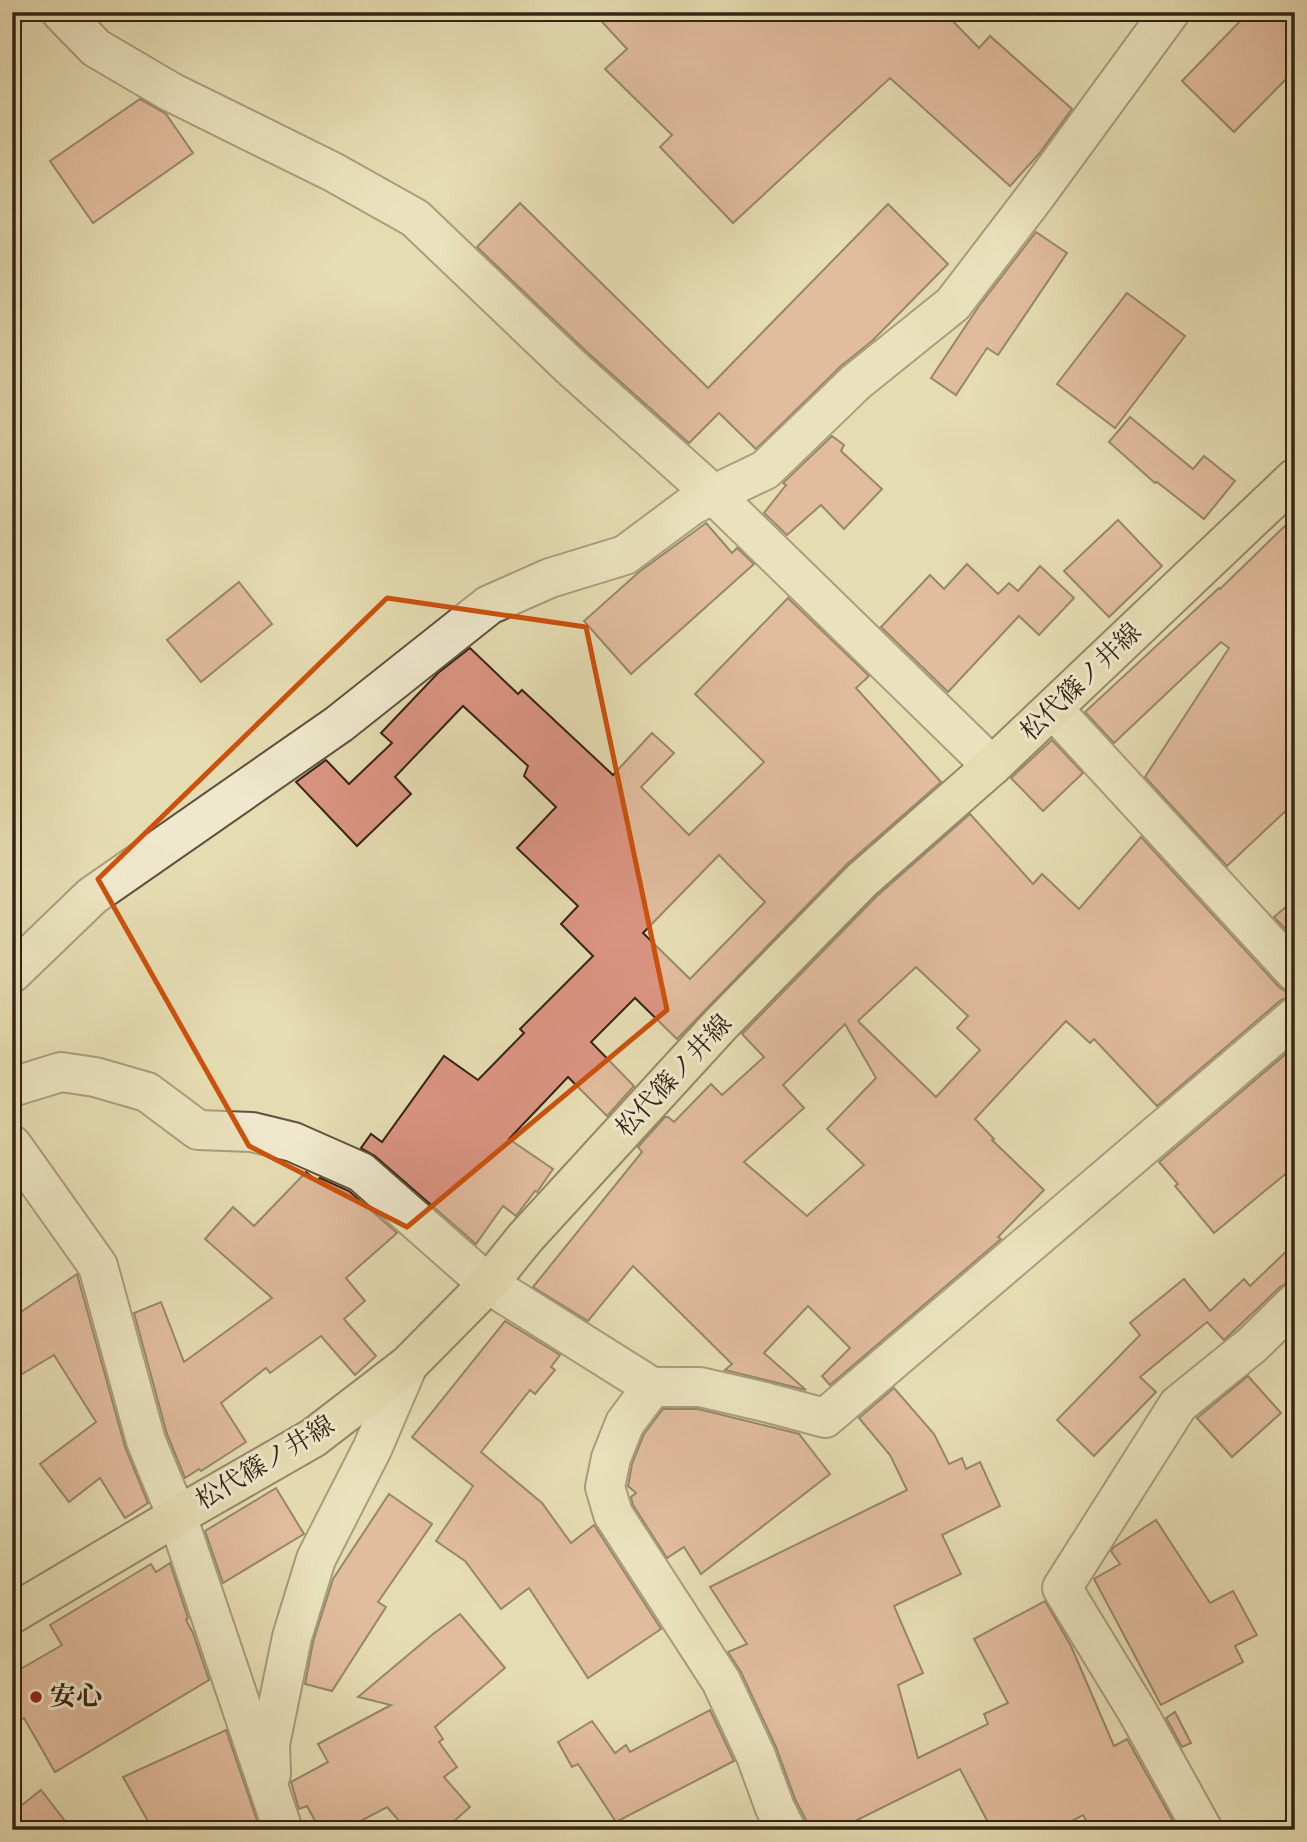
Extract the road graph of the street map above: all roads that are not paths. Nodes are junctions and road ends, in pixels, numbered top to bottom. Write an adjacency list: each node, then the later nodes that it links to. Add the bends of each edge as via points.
1 (61, 12): 4 (street, via 96,48 160,86 415,218)
2 (1170, 12): 4 (street, via 953,304 856,382 765,470)
3 (1295, 478): 5 (main road, 松代篠ノ井線)
4 (714, 495): 6 (street); 8 (street, via 692,505 625,555 550,578 489,605 339,724 92,896)
5 (1053, 709): 6 (main road, 松代篠ノ井線); 7 (street)
6 (992, 766): 12 (main road, 松代篠ノ井線, via 862,880 722,1024)
7 (1295, 972)
8 (12, 973)
9 (1295, 1017): 15 (street, via 825,1418 700,1387)
10 (12, 1087): 12 (street, via 61,1072 95,1077 147,1093 198,1130 252,1132 293,1142 361,1172)
11 (12, 1145): 16 (street, via 98,1266 146,1441)
12 (488, 1284): 14 (main road, 松代篠ノ井線); 15 (street)
13 (1295, 1303): 20 (street, via 1178,1405 1062,1588)
14 (408, 1365): 16 (main road, 松代篠ノ井線, via 313,1438); 18 (street, via 316,1559 292,1637 270,1744)
15 (652, 1387): 19 (street, via 625,1423 611,1458 605,1487 613,1514 721,1681)
16 (177, 1516): 17 (main road, 松代篠ノ井線); 18 (street)
17 (12, 1614)
18 (277, 1812)
19 (786, 1830)
20 (1203, 1830)

